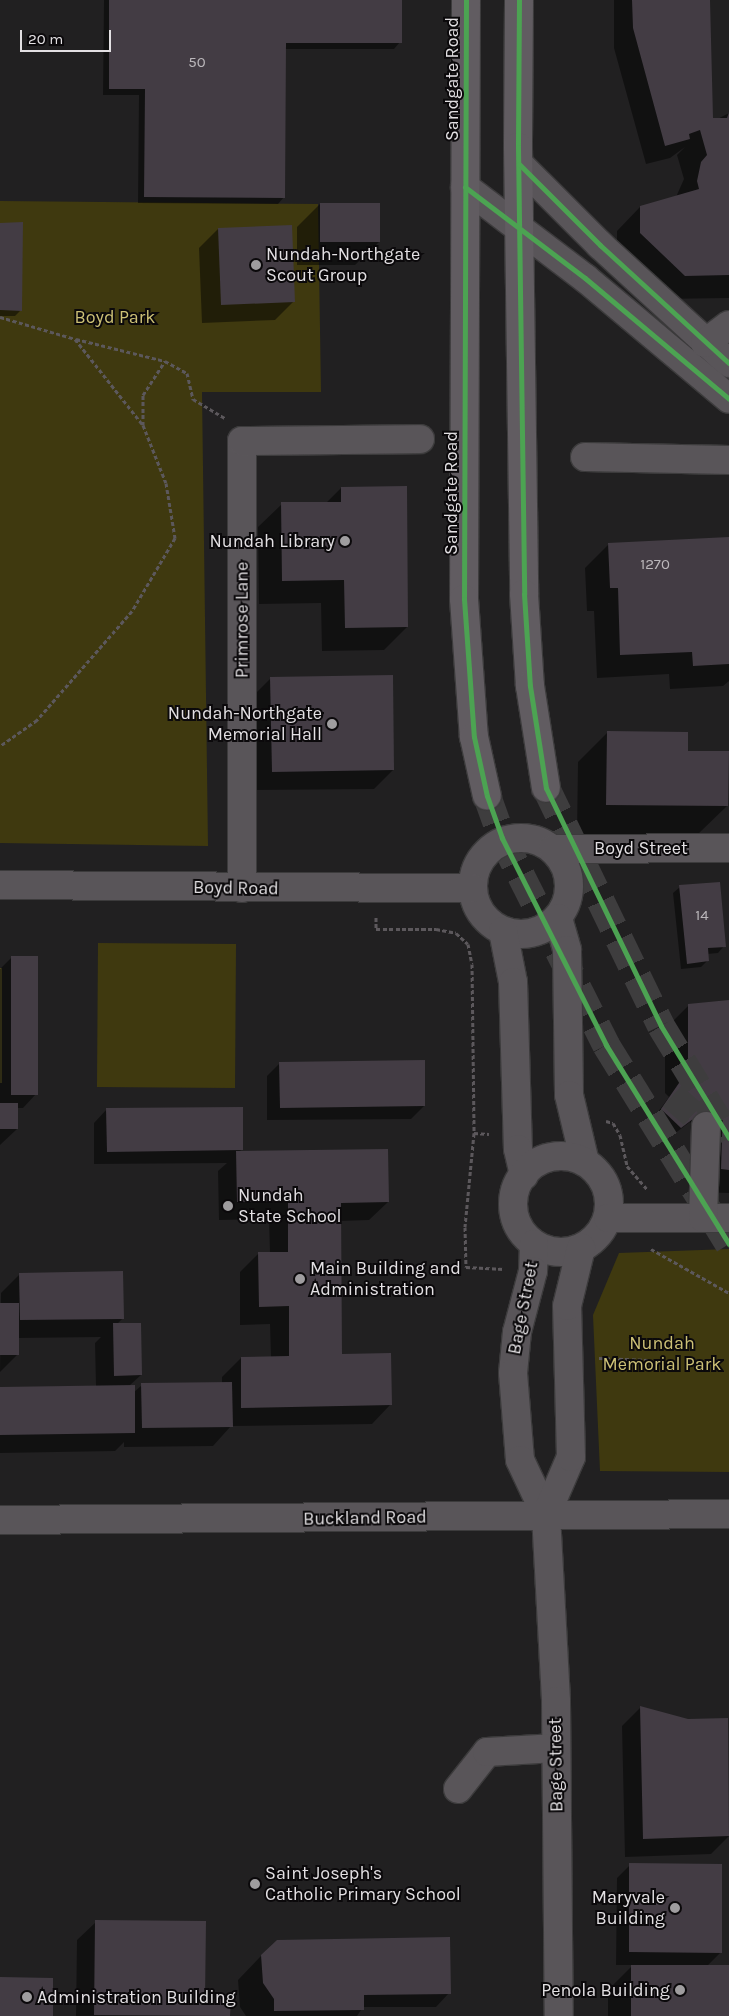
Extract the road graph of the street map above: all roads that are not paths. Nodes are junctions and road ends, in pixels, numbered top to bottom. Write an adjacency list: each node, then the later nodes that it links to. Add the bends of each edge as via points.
1 (466, 0): 4 (highway, Sandgate Road)
2 (519, 0): 3 (highway)
3 (518, 164): 5 (highway); 7 (street)
4 (465, 187): 5 (street); 14 (highway, Sandgate Road, via 464,599 474,737)
5 (519, 229): 9 (street, via 585,278); 13 (highway, via 524,594 530,686)
6 (729, 325): 7 (street)
7 (705, 343): 8 (street)
8 (729, 363)
9 (729, 399)
10 (420, 439): 18 (street, Primrose Lane, via 242,440)
11 (585, 457): 12 (street)
12 (729, 460)
13 (546, 788)
14 (487, 796)
15 (729, 848): 16 (street, Boyd Street)
16 (553, 849): 19 (street, via 523,837 493,846 481,858); 20 (street, via 563,860 570,889 567,905)
17 (0, 886): 18 (street, Boyd Road)
18 (242, 888): 19 (street, Boyd Road)
19 (472, 888): 21 (street, via 481,914)
20 (558, 918): 21 (street, via 532,933); 23 (street, via 567,950 570,1095)
21 (502, 931): 24 (street, via 513,982 518,1149)
22 (706, 1126): 26 (street)
23 (585, 1162): 24 (street, via 569,1157 552,1157 536,1163); 25 (street, via 606,1186 610,1201)
24 (524, 1174): 27 (street, via 516,1188 515,1219 522,1233)
25 (608, 1218): 26 (street); 28 (street, via 593,1241)
26 (716, 1218)
27 (534, 1244): 28 (street, via 557,1252); 30 (street, Bage Street, via 533,1271 517,1332 513,1373 520,1460)
28 (581, 1248): 30 (street, Bage Street, via 567,1306 571,1457)
29 (729, 1514): 30 (street, Buckland Road)
30 (546, 1515): 31 (street, Buckland Road); 32 (street, Bage Street)
31 (0, 1520)
32 (556, 1748): 33 (street, via 487,1752); 34 (street, Bage Street)
33 (458, 1789)
34 (559, 2016)

